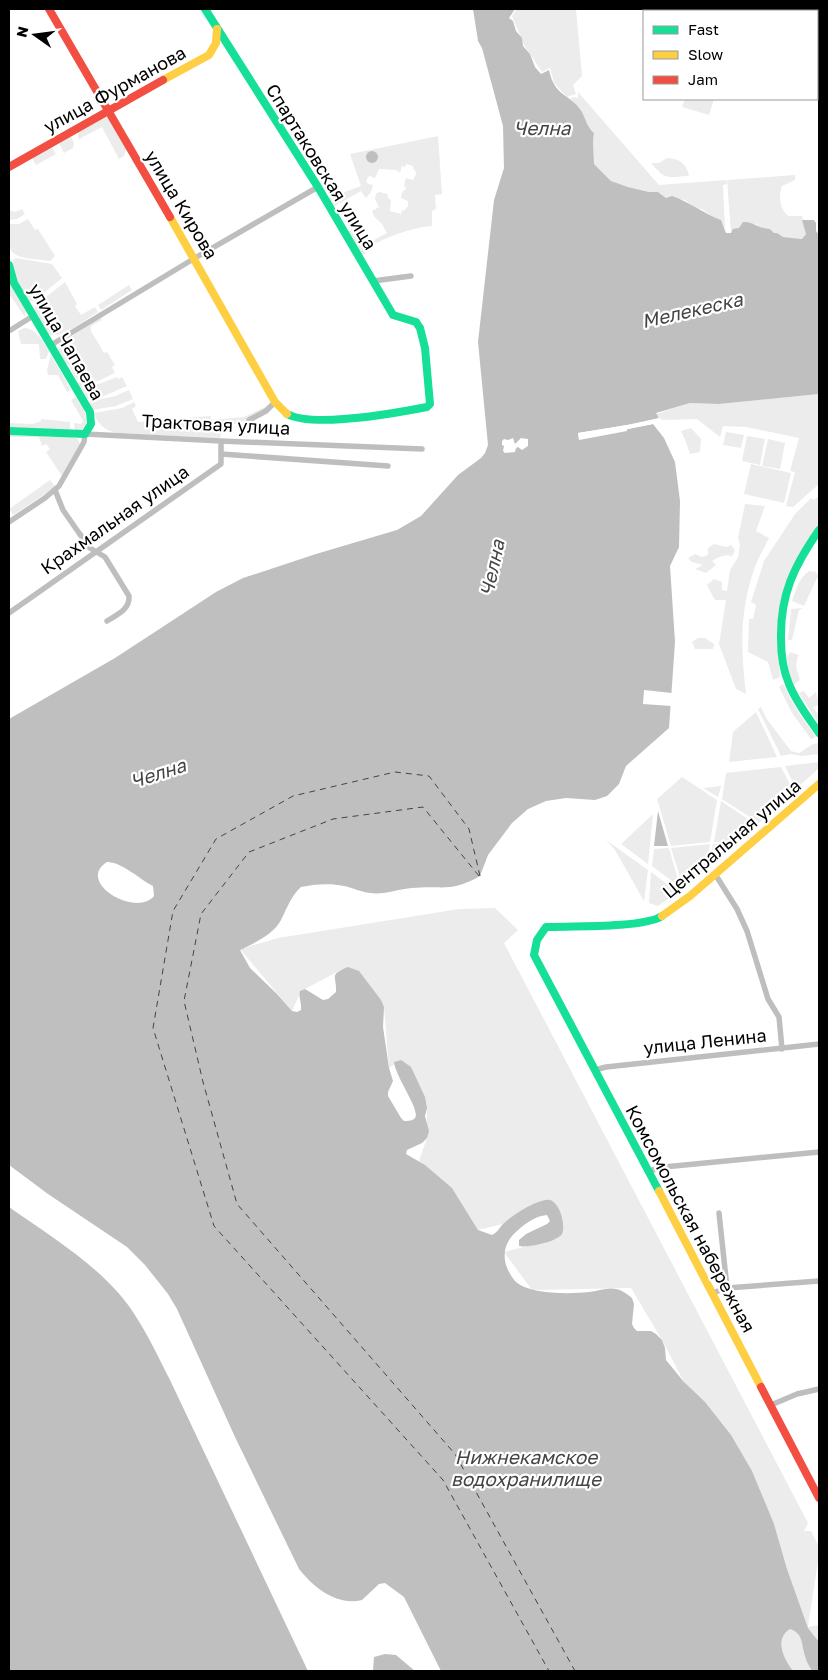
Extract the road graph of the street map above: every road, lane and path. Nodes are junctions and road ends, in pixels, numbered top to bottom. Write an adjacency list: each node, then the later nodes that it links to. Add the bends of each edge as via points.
1 (49, 9): 4 (street, улица Кирова)
2 (205, 9): 3 (street, Спартаковская улица)
3 (216, 27): 4 (street, улица Фурманова, via 218,40 209,55); 6 (street, Спартаковская улица)
4 (108, 112): 5 (street, улица Фурманова); 7 (street, улица Кирова)
5 (9, 167)
6 (318, 187): 7 (street); 10 (street, Спартаковская улица)
7 (196, 258): 13 (street); 14 (street, улица Кирова)
8 (9, 265): 11 (street, улица Чапаева, via 14,283)
9 (411, 276): 10 (street)
10 (373, 281): 15 (street, Спартаковская улица, via 393,314 416,322 421,329 430,404 393,413 340,419 302,419)
11 (33, 316): 12 (street); 13 (street, улица Чапаева)
12 (9, 331)
13 (51, 345): 18 (street, улица Чапаева, via 90,412 91,424)
14 (275, 402): 15 (street, улица Кирова); 16 (street)
15 (288, 415)
16 (249, 420)
17 (9, 431): 18 (street, Трактовая улица)
18 (85, 434): 19 (street, Трактовая улица); 23 (street, via 84,442)
19 (221, 441): 20 (street, Трактовая улица); 21 (street)
20 (422, 449)
21 (221, 454): 22 (street); 26 (street, Крахмальная улица, via 221,464)
22 (388, 466)
23 (55, 490): 24 (street); 26 (street, via 63,510 79,534 90,548)
24 (9, 522)
25 (819, 530): 29 (street, via 802,553 790,579 782,605 780,634 785,677)
26 (98, 552): 27 (street, Крахмальная улица); 28 (street, via 105,557 129,596 125,609)
27 (9, 613)
28 (106, 621)
29 (819, 733)
30 (819, 784): 31 (street, Центральная улица)
31 (715, 874): 32 (street, Центральная улица, via 658,919 635,924 546,927 535,942); 34 (street, via 737,909 768,999 779,1016)
32 (534, 954): 35 (street, Комсомольская набережная)
33 (819, 1044): 34 (street, улица Ленина)
34 (782, 1048): 35 (street, улица Ленина)
35 (595, 1070): 37 (street, Комсомольская набережная)
36 (819, 1152): 37 (street)
37 (649, 1171): 41 (street, Комсомольская набережная)
38 (719, 1213): 40 (street)
39 (819, 1280): 40 (street)
40 (728, 1288): 41 (street)
41 (712, 1293): 43 (street, Комсомольская набережная)
42 (819, 1389): 43 (street)
43 (771, 1405): 44 (street, Комсомольская набережная)
44 (819, 1498)

